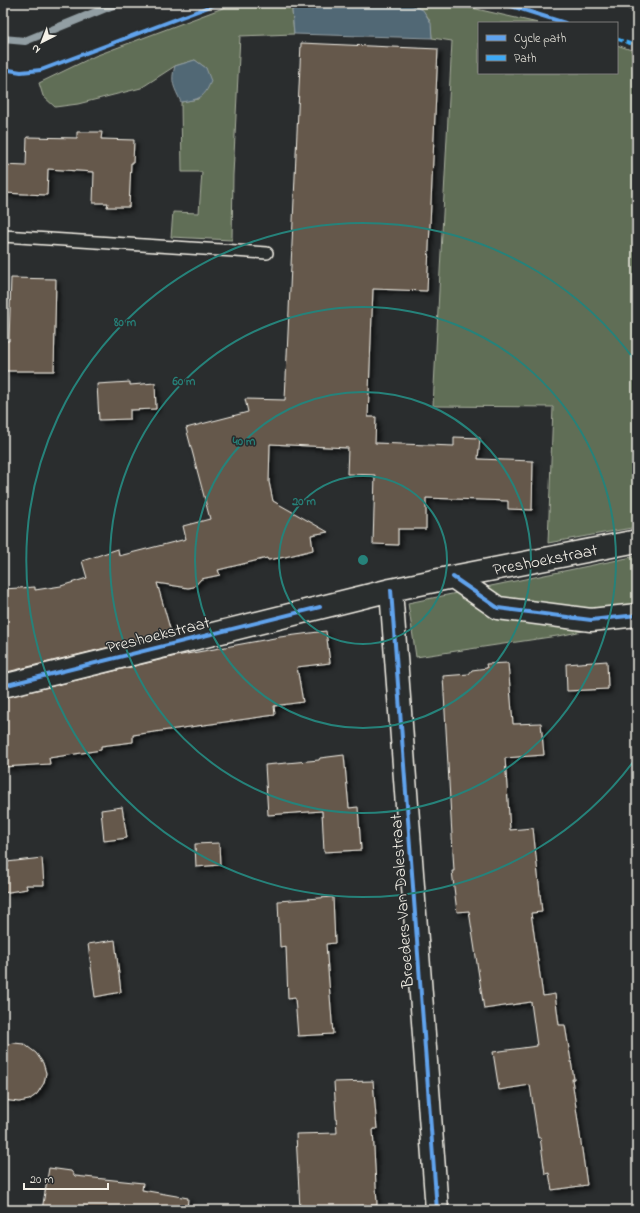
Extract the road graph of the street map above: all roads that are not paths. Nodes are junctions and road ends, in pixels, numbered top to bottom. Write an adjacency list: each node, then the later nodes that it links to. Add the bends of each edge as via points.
1 (3, 236): 2 (lane)
2 (267, 253)
3 (637, 541): 4 (street, Preshoekstraat)
4 (453, 577): 5 (street, Preshoekstraat); 6 (street, Preshoekstraat, via 498,608 591,620)
5 (391, 590): 7 (street, Preshoekstraat); 8 (street, Broeders Van Dalestraat)
6 (637, 615)
7 (3, 686)
8 (436, 1210)

